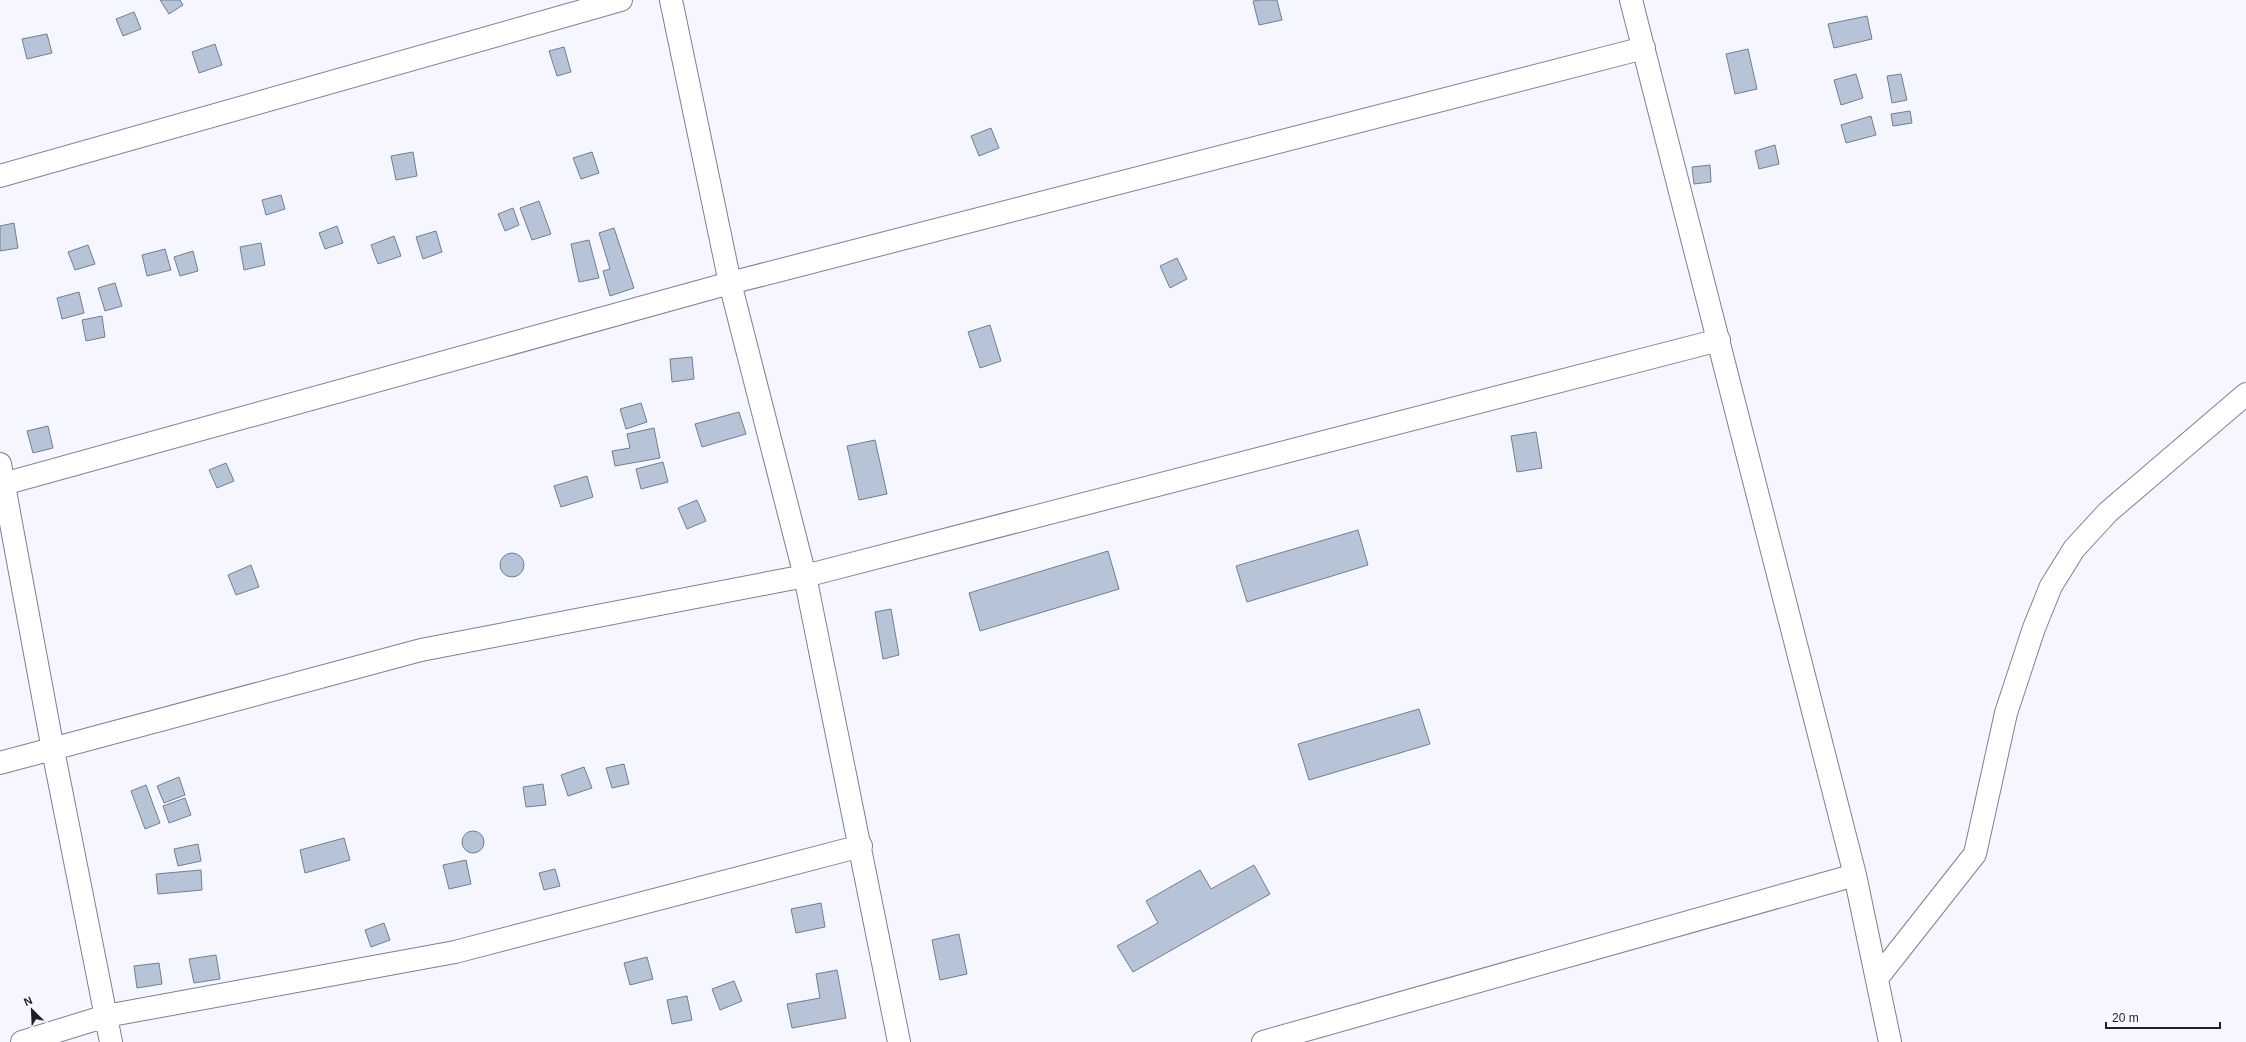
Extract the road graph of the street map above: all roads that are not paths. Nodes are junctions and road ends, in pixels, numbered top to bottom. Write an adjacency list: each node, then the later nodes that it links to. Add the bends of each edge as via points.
1 (621, 0): 5 (street)
2 (671, 0): 6 (street)
3 (1631, 0): 4 (street)
4 (1644, 48): 6 (street); 7 (street)
5 (0, 176)
6 (730, 283): 9 (street); 10 (street)
7 (1719, 340): 10 (street); 14 (street)
8 (2246, 394): 15 (street, via 2108,512 2070,555 2051,586 2034,628 2006,714 1975,854)
9 (1, 478): 11 (street)
10 (805, 576): 11 (street, via 421,650); 13 (street)
11 (53, 750): 12 (street); 16 (street)
12 (0, 763)
13 (861, 846): 16 (street, via 455,952); 19 (street)
14 (1855, 875): 15 (street); 20 (street)
15 (1878, 978): 21 (street)
16 (106, 1016): 17 (street); 18 (street)
17 (22, 1042)
18 (111, 1042)
19 (899, 1042)
20 (1263, 1042)
21 (1890, 1042)

